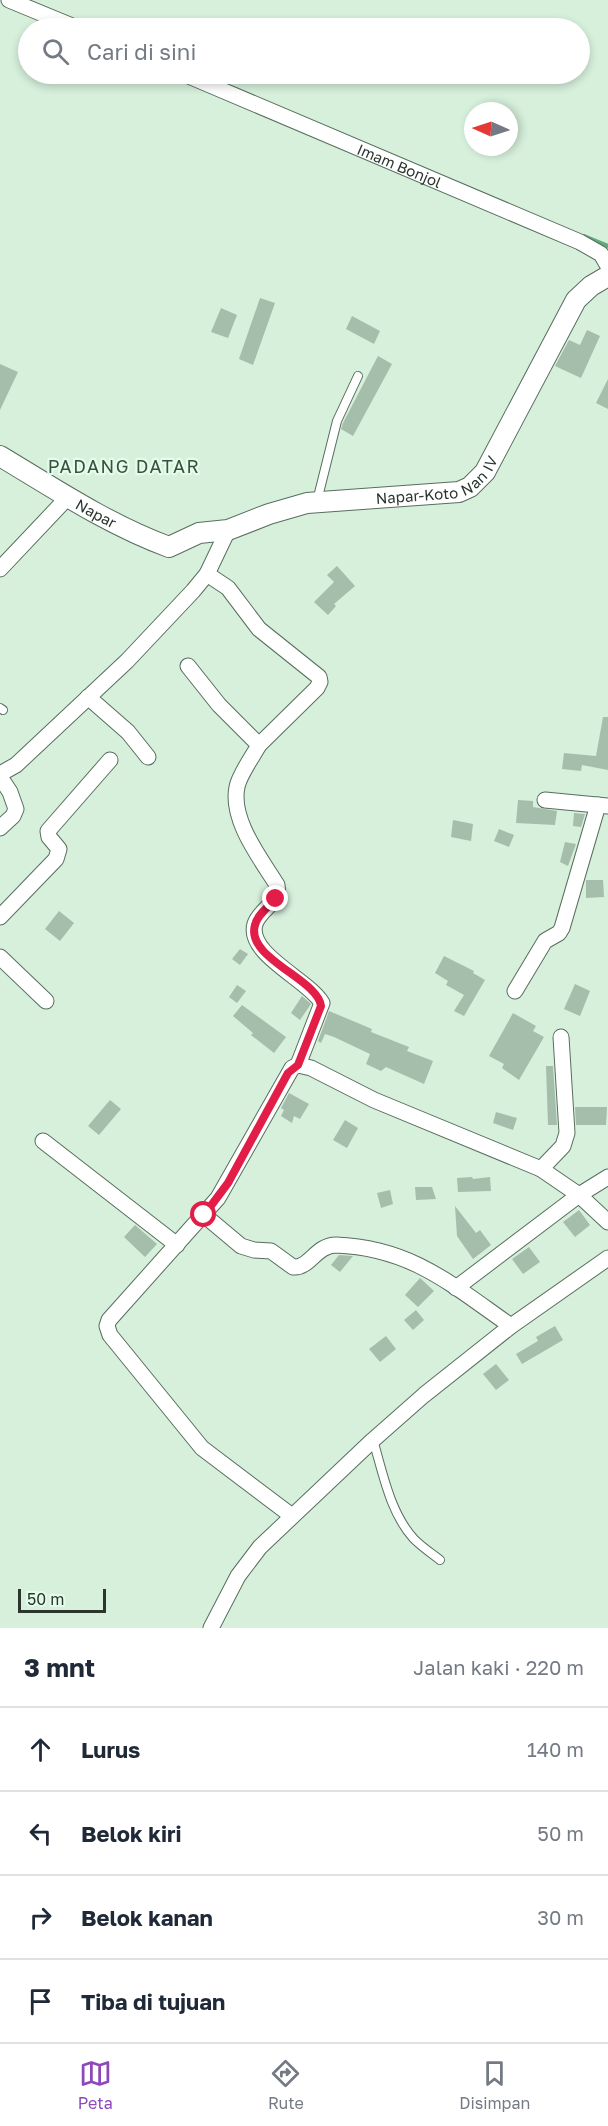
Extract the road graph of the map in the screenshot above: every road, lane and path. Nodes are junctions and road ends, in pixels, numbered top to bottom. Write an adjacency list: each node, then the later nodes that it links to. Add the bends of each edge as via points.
1 (9, 0): 2 (street)
2 (53, 18)
3 (208, 84): 4 (street, Imam Bonjol, via 580,242 601,254)
4 (608, 266)
5 (608, 276): 9 (street, Napar-Koto Nan IV, via 576,300 485,472 470,487 449,494)
6 (358, 376): 9 (lane, via 338,421)
7 (0, 456): 8 (street, Napar)
8 (68, 496): 11 (street, Napar, via 142,537 169,547); 12 (street)
9 (316, 502): 10 (street, Napar-Koto Nan IV)
10 (228, 530): 11 (street, Napar-Koto Nan IV); 13 (street)
11 (199, 533)
12 (0, 569)
13 (207, 574): 15 (street); 16 (street, via 228,588 259,628 319,677 317,688)
14 (188, 666): 16 (street, via 219,705)
15 (88, 697): 17 (street, via 128,732); 19 (street)
16 (259, 745): 28 (street, via 237,786 237,808 243,829 277,885 278,894 257,919 255,938 322,1003)
17 (148, 757)
18 (110, 760): 23 (street, via 48,831 59,849 58,855)
19 (0, 776): 22 (street, via 16,809)
20 (545, 800): 21 (street)
21 (603, 805): 25 (street, via 561,931 545,941)
22 (0, 828)
23 (0, 917)
24 (0, 957): 26 (street)
25 (515, 991)
26 (46, 1001)
27 (561, 1037): 30 (street, via 567,1133 563,1146)
28 (298, 1065): 30 (street); 33 (street, via 288,1073 228,1183)
29 (43, 1141): 35 (street)
30 (541, 1169): 32 (street)
31 (608, 1177): 32 (street)
32 (579, 1195): 34 (street); 37 (street)
33 (204, 1215): 35 (street); 37 (street, via 241,1246 271,1251 293,1267 303,1265 327,1246 376,1250 417,1264)
34 (608, 1222)
35 (177, 1245): 40 (street, via 109,1320 108,1330 202,1448)
36 (608, 1258): 38 (street)
37 (456, 1288): 38 (street)
38 (511, 1326): 39 (street)
39 (373, 1440): 40 (street); 41 (lane, via 404,1526)
40 (292, 1516): 42 (street, via 248,1561)
41 (440, 1560)
42 (211, 1628)

